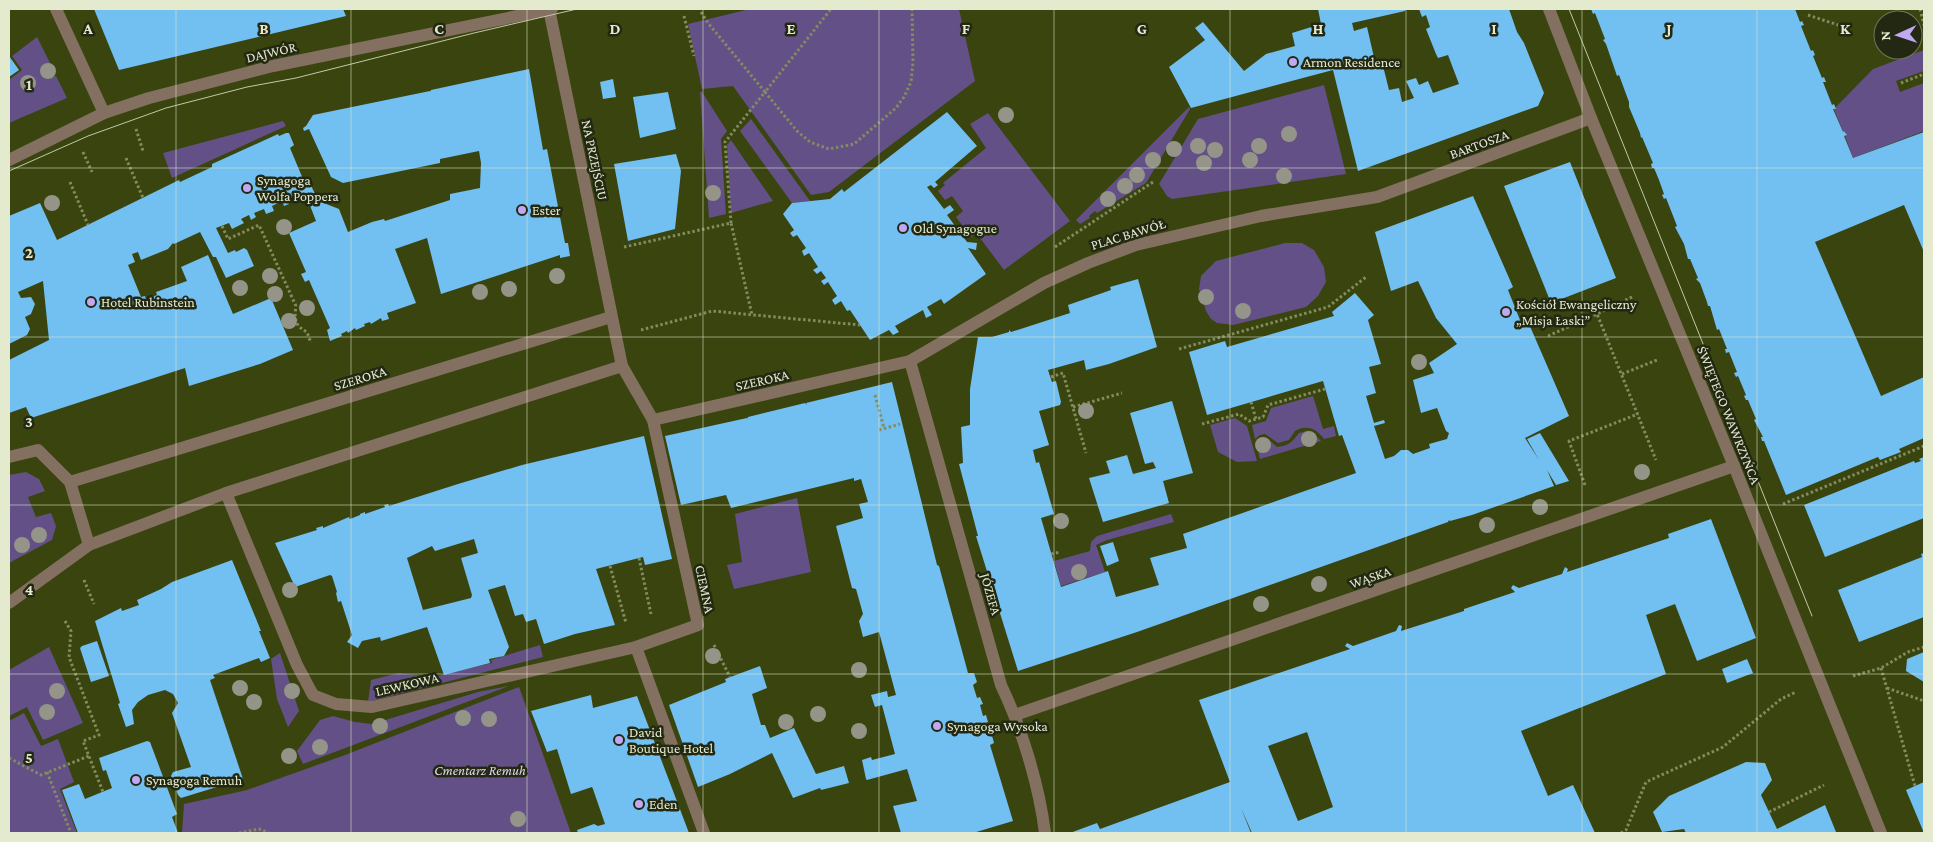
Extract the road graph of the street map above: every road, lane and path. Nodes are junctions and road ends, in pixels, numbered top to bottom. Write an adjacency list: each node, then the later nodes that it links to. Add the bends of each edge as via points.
1 (56, 9): 16 (street)
2 (550, 9): 16 (street, DAJWÓR, via 273,66); 33 (street, NA PRZEJŚCIU)
3 (831, 9): 15 (path)
4 (912, 9): 15 (path, via 911,82 896,108 854,144 829,149 810,142)
5 (1549, 9): 17 (street, ŚWIĘTEGO WAWRZYŃCA)
6 (1920, 9): 10 (path)
7 (702, 12): 15 (path)
8 (1808, 15): 11 (path)
9 (684, 16): 12 (path)
10 (1924, 25)
11 (1847, 28)
12 (694, 56)
13 (1924, 74): 14 (path)
14 (1901, 82)
15 (764, 92): 24 (path, via 725,142)
16 (104, 113): 19 (street, DAJWÓR)
17 (1591, 118): 22 (street, BARTOSZA); 58 (street, ŚWIĘTEGO WAWRZYŃCA)
18 (126, 158): 23 (path)
19 (9, 160)
20 (70, 182): 25 (path)
21 (1152, 182): 28 (path)
22 (1377, 197): 40 (street, PLAC BAWÓŁ, via 1261,216 1136,245 1088,263 1022,295)
23 (143, 198)
24 (731, 223): 27 (path); 32 (path)
25 (88, 225)
26 (222, 226): 37 (path, via 228,239 259,225 296,306 294,318 299,329 307,332)
27 (624, 248)
28 (1049, 251)
29 (1366, 277): 38 (path, via 1328,306)
30 (1632, 297): 31 (path)
31 (1597, 314): 36 (path); 43 (path)
32 (752, 315): 34 (path, via 712,311); 35 (path)
33 (611, 317): 41 (street); 59 (street, SZEROKA)
34 (663, 324)
35 (860, 325)
36 (1548, 336)
37 (311, 343)
38 (1180, 349)
39 (1657, 360): 43 (path)
40 (910, 361): 42 (street, SZEROKA); 81 (street, JÓZEFA, via 1001,685)
41 (622, 366): 51 (street); 61 (street)
42 (869, 370): 51 (street, SZEROKA); 53 (path)
43 (1622, 374): 49 (path)
44 (1051, 377): 48 (path, via 1063,373)
45 (1325, 389): 50 (path, via 1268,405 1263,417)
46 (1122, 393): 48 (path)
47 (1251, 402): 50 (path)
48 (1073, 407): 55 (path)
49 (1638, 414): 57 (path); 60 (path, via 1569,441)
50 (1256, 419): 52 (path, via 1249,421 1239,414)
51 (653, 420): 72 (street, CIEMNA)
52 (1202, 424)
53 (884, 428)
54 (1924, 446): 62 (path)
55 (1086, 453)
56 (9, 457): 59 (street, via 38,450)
57 (1656, 460)
58 (1734, 466): 81 (street, WĄSKA); 95 (street, ŚWIĘTEGO WAWRZYŃCA)
59 (70, 482): 63 (street)
60 (1585, 485)
61 (226, 492): 63 (street); 73 (street, LEWKOWA, via 297,665 313,695 336,704 372,707)
62 (1783, 504)
63 (89, 545): 68 (street)
64 (1060, 552): 65 (path)
65 (1051, 554)
66 (639, 558): 69 (path)
67 (610, 566): 71 (path)
68 (9, 603)
69 (651, 617)
70 (65, 621): 82 (path, via 71,631 69,657 99,735 83,741)
71 (626, 625)
72 (698, 625): 73 (street, CIEMNA); 77 (path, via 716,648)
73 (636, 647): 92 (street)
74 (1924, 647): 75 (path, via 1908,652)
75 (1881, 668): 76 (path); 78 (path)
76 (1853, 676)
77 (730, 677)
78 (1886, 688): 80 (path); 86 (path)
79 (1781, 698): 94 (path, via 1723,747 1646,782 1626,830)
80 (1924, 701)
81 (1015, 715): 93 (street, JÓZEFA, via 1042,811)
82 (89, 756): 84 (path); 87 (path)
83 (9, 758): 84 (path, via 41,775)
84 (47, 772): 89 (path)
85 (1824, 785): 88 (path)
86 (1915, 786)
87 (103, 792)
88 (1769, 812)
89 (71, 833)
90 (239, 833): 91 (path, via 259,829)
91 (269, 833)
92 (704, 833)
93 (1045, 833)
94 (1621, 833)
95 (1881, 833)

